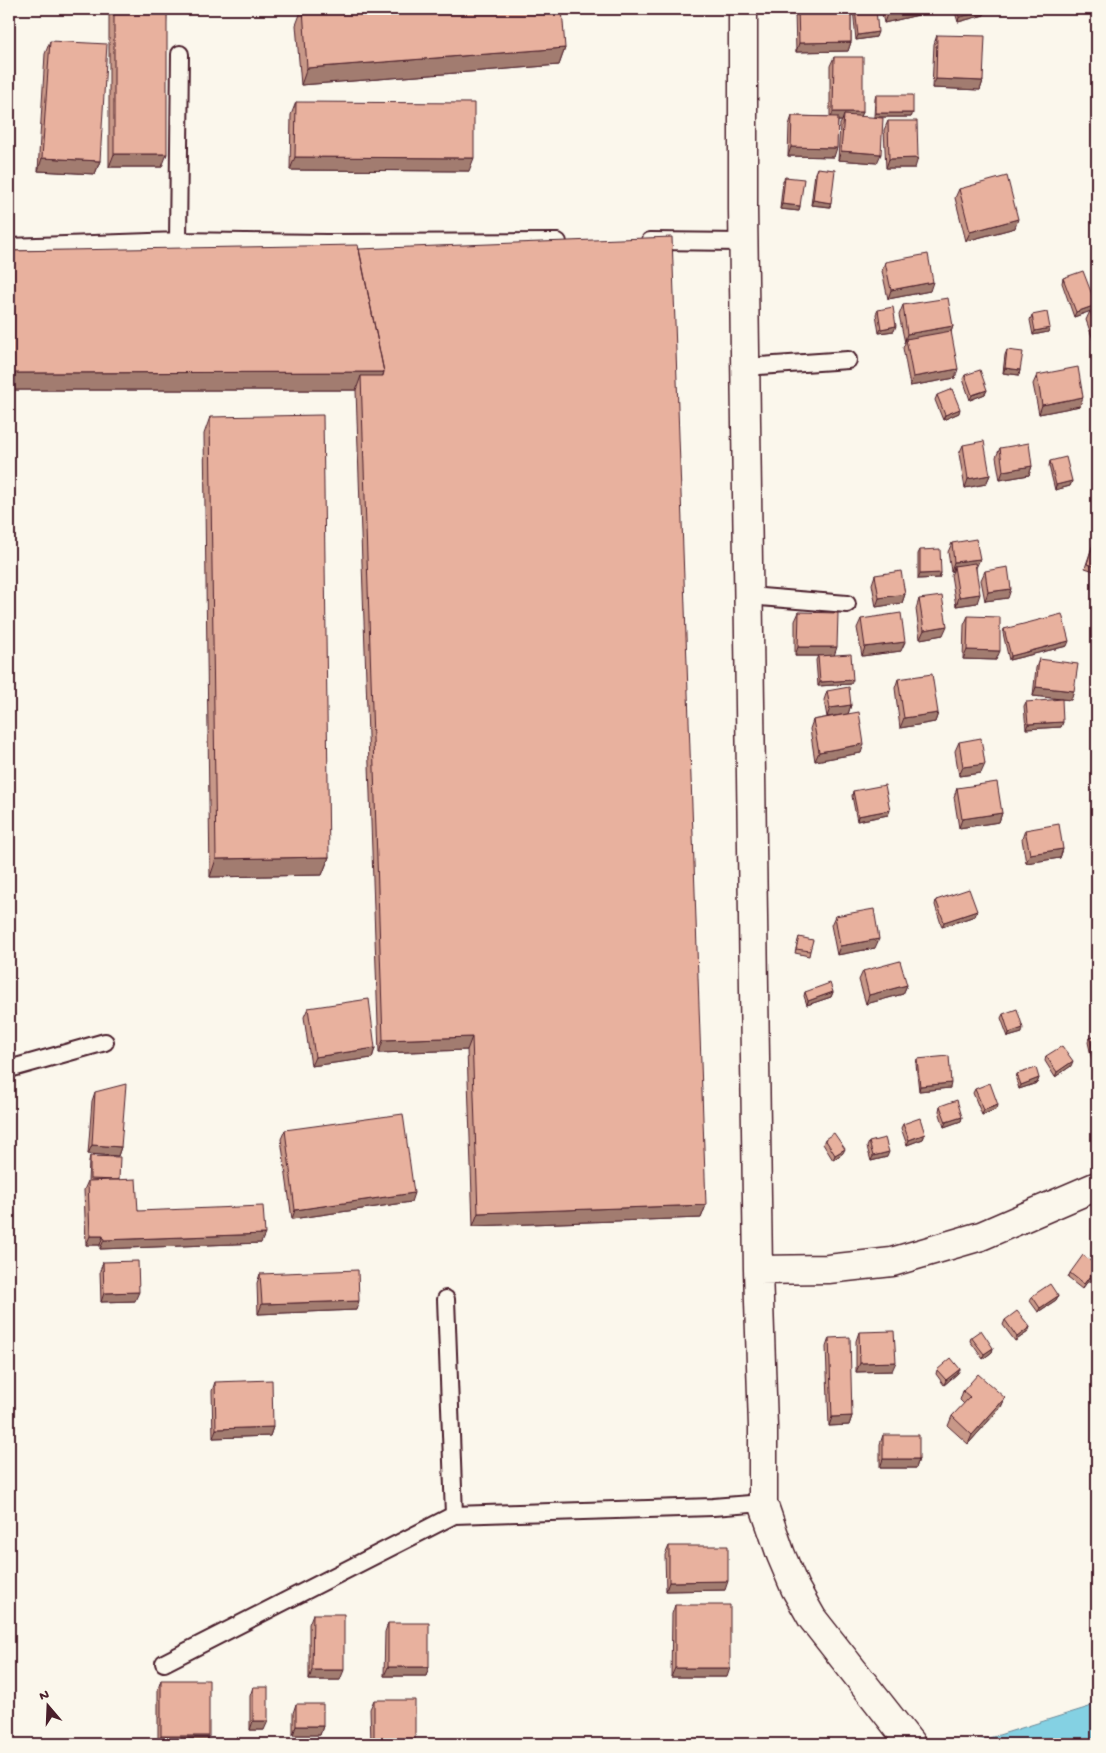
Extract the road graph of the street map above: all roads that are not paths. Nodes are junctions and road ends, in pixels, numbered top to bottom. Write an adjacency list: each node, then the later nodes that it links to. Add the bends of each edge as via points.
1 (743, 9): 6 (street)
2 (180, 54): 3 (lane)
3 (178, 241): 4 (lane); 7 (lane)
4 (576, 242)
5 (636, 242): 6 (lane)
6 (743, 242): 9 (street)
7 (9, 247)
8 (848, 360): 9 (lane)
9 (745, 367): 10 (street)
10 (748, 596): 11 (lane); 15 (street)
11 (847, 604)
12 (105, 1042): 13 (lane)
13 (9, 1069)
14 (1097, 1186): 15 (street, via 981,1236 892,1262 828,1269)
15 (758, 1270): 17 (street)
16 (446, 1300): 18 (lane)
17 (763, 1503): 18 (lane); 20 (street, via 795,1588 812,1618)
18 (454, 1515): 19 (lane)
19 (164, 1663)
20 (911, 1744)

